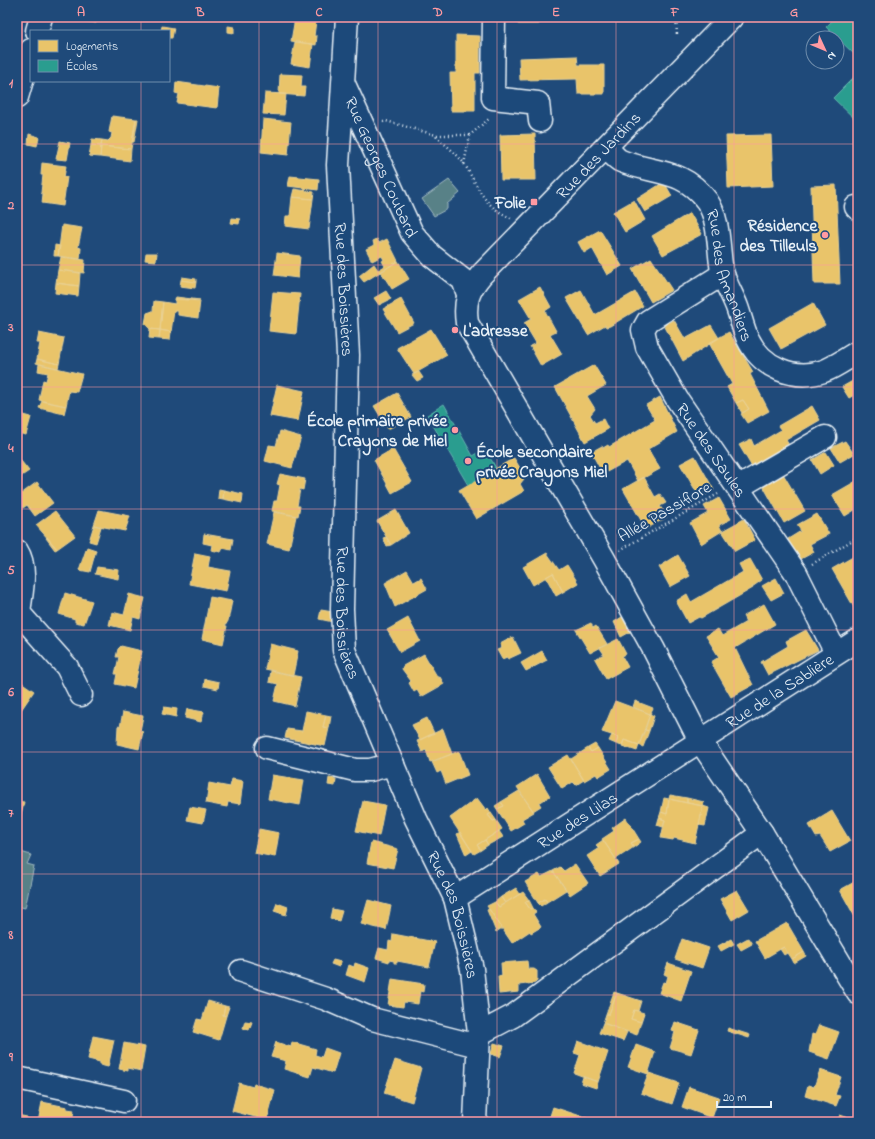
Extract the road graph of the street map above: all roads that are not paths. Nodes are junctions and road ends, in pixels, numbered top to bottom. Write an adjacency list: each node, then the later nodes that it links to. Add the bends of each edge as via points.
1 (41, 17): 5 (street)
2 (346, 17): 7 (street, Rue Georges Coubard)
3 (494, 17): 9 (street, via 494,98 538,103)
4 (732, 17): 10 (street, Rue des Jardins)
5 (37, 30)
6 (30, 53): 8 (street)
7 (342, 80): 12 (street, Rue Georges Coubard, via 412,233 432,256 463,280); 23 (street, Rue des Boissières, via 338,165 348,355 342,609 344,650)
8 (17, 97)
9 (540, 121)
10 (606, 147): 11 (street, Rue des Amandiers, via 620,161 675,168 707,201 715,219); 12 (street, Rue des Jardins, via 482,274)
11 (723, 274): 13 (street, Rue des Amandiers, via 748,340 770,365 787,374 807,374 824,371); 15 (street, Rue des Saules, via 648,321 643,330 647,347 677,398)
12 (468, 294): 21 (street, via 465,308 468,323 653,648)
13 (858, 352)
14 (825, 437): 15 (street)
15 (737, 485): 19 (street, Rue des Saules, via 796,573)
16 (17, 551): 17 (street, via 21,558 23,577)
17 (18, 615): 20 (street, via 67,667)
18 (858, 640): 19 (street, Rue de la Sablière)
19 (836, 653): 21 (street, Rue de la Sablière)
20 (81, 695)
21 (700, 742): 24 (street); 25 (street, Rue des Lilas)
22 (267, 748): 23 (street, via 355,770 370,770)
23 (392, 764): 25 (street, Rue des Boissières)
24 (762, 833): 27 (street); 28 (street)
25 (455, 898): 28 (street, Rue des Boissières, via 472,968)
26 (241, 971): 28 (street, via 326,999 372,1019 433,1036)
27 (858, 992)
28 (479, 1040): 31 (street, Rue des Boissières)
29 (17, 1078): 30 (street)
30 (124, 1101)
31 (475, 1122)

